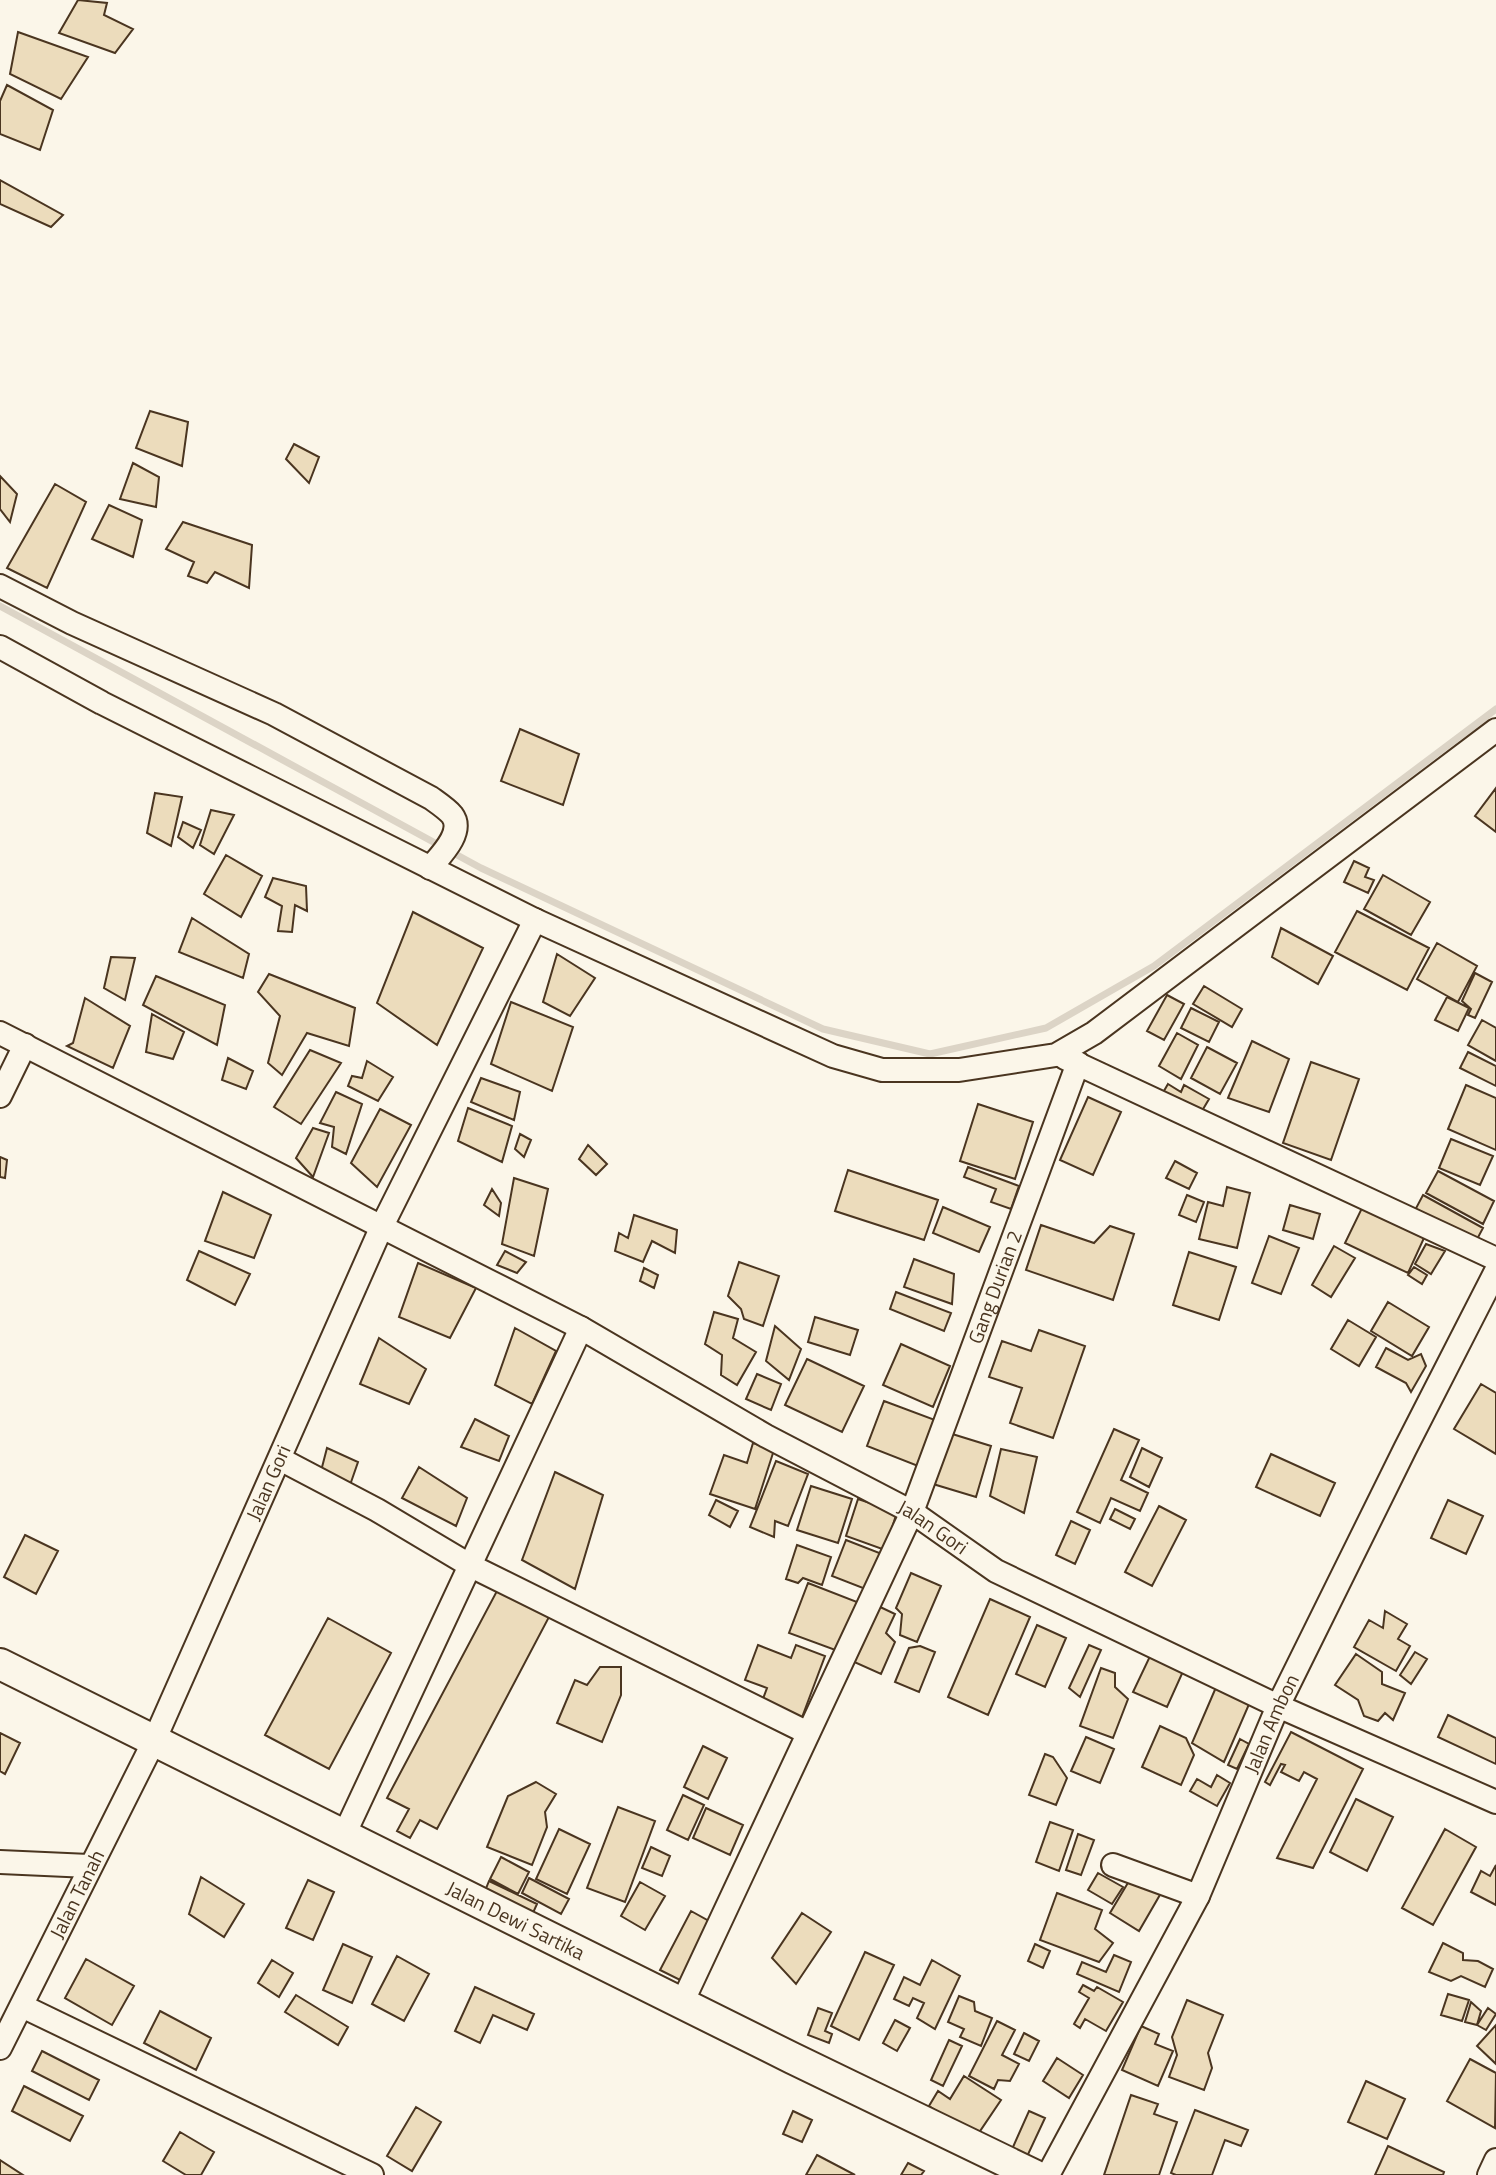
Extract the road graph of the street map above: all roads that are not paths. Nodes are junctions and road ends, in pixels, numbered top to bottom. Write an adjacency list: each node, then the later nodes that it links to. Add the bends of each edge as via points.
1 (0, 586): 4 (street, via 274,714 431,798 454,819 453,838)
2 (0, 647): 4 (street, via 102,703)
3 (1496, 730): 8 (street, via 1094,1033)
4 (433, 864): 5 (street)
5 (535, 920): 8 (street, via 862,1065 959,1070); 11 (street, Jalan Gori)
6 (0, 1033): 7 (street, Jalan Gori)
7 (25, 1045): 10 (street); 11 (street, Jalan Gori)
8 (1056, 1055): 9 (street)
9 (1078, 1063): 12 (street); 16 (street, Gang Durian 2)
10 (0, 1096)
11 (382, 1226): 14 (street, Jalan Gori); 15 (street, Jalan Gori)
12 (1496, 1259)
13 (1496, 1271): 19 (street, Jalan Ambon)
14 (581, 1328): 16 (street, Jalan Gori, via 766,1436); 17 (street)
15 (280, 1459): 17 (street); 21 (street, Jalan Gori)
16 (912, 1512): 19 (street, Jalan Gori, via 996,1571); 20 (street, Gang Durian 2)
17 (471, 1566): 20 (street); 23 (street)
18 (0, 1664): 21 (main road, Jalan Dewi Sartika)
19 (1278, 1706): 22 (street, Jalan Gori); 27 (street, Jalan Ambon)
20 (808, 1733): 28 (street, Gang Durian 2)
21 (154, 1741): 23 (main road, Jalan Dewi Sartika); 26 (street, Jalan Tanah)
22 (1496, 1802)
23 (344, 1835): 28 (main road, Jalan Dewi Sartika)
24 (0, 1862): 26 (street)
25 (1113, 1865): 27 (street)
26 (89, 1866): 29 (street, Jalan Tanah)
27 (1198, 1896): 34 (street, Jalan Ambon)
28 (682, 2003): 33 (main road, Jalan Dewi Sartika)
29 (22, 2006): 30 (street, Jalan Tanah); 32 (street)
30 (0, 2048)
31 (1496, 2160): 35 (street)
32 (372, 2175)
33 (1034, 2175)
34 (1048, 2175)
35 (1489, 2175)

